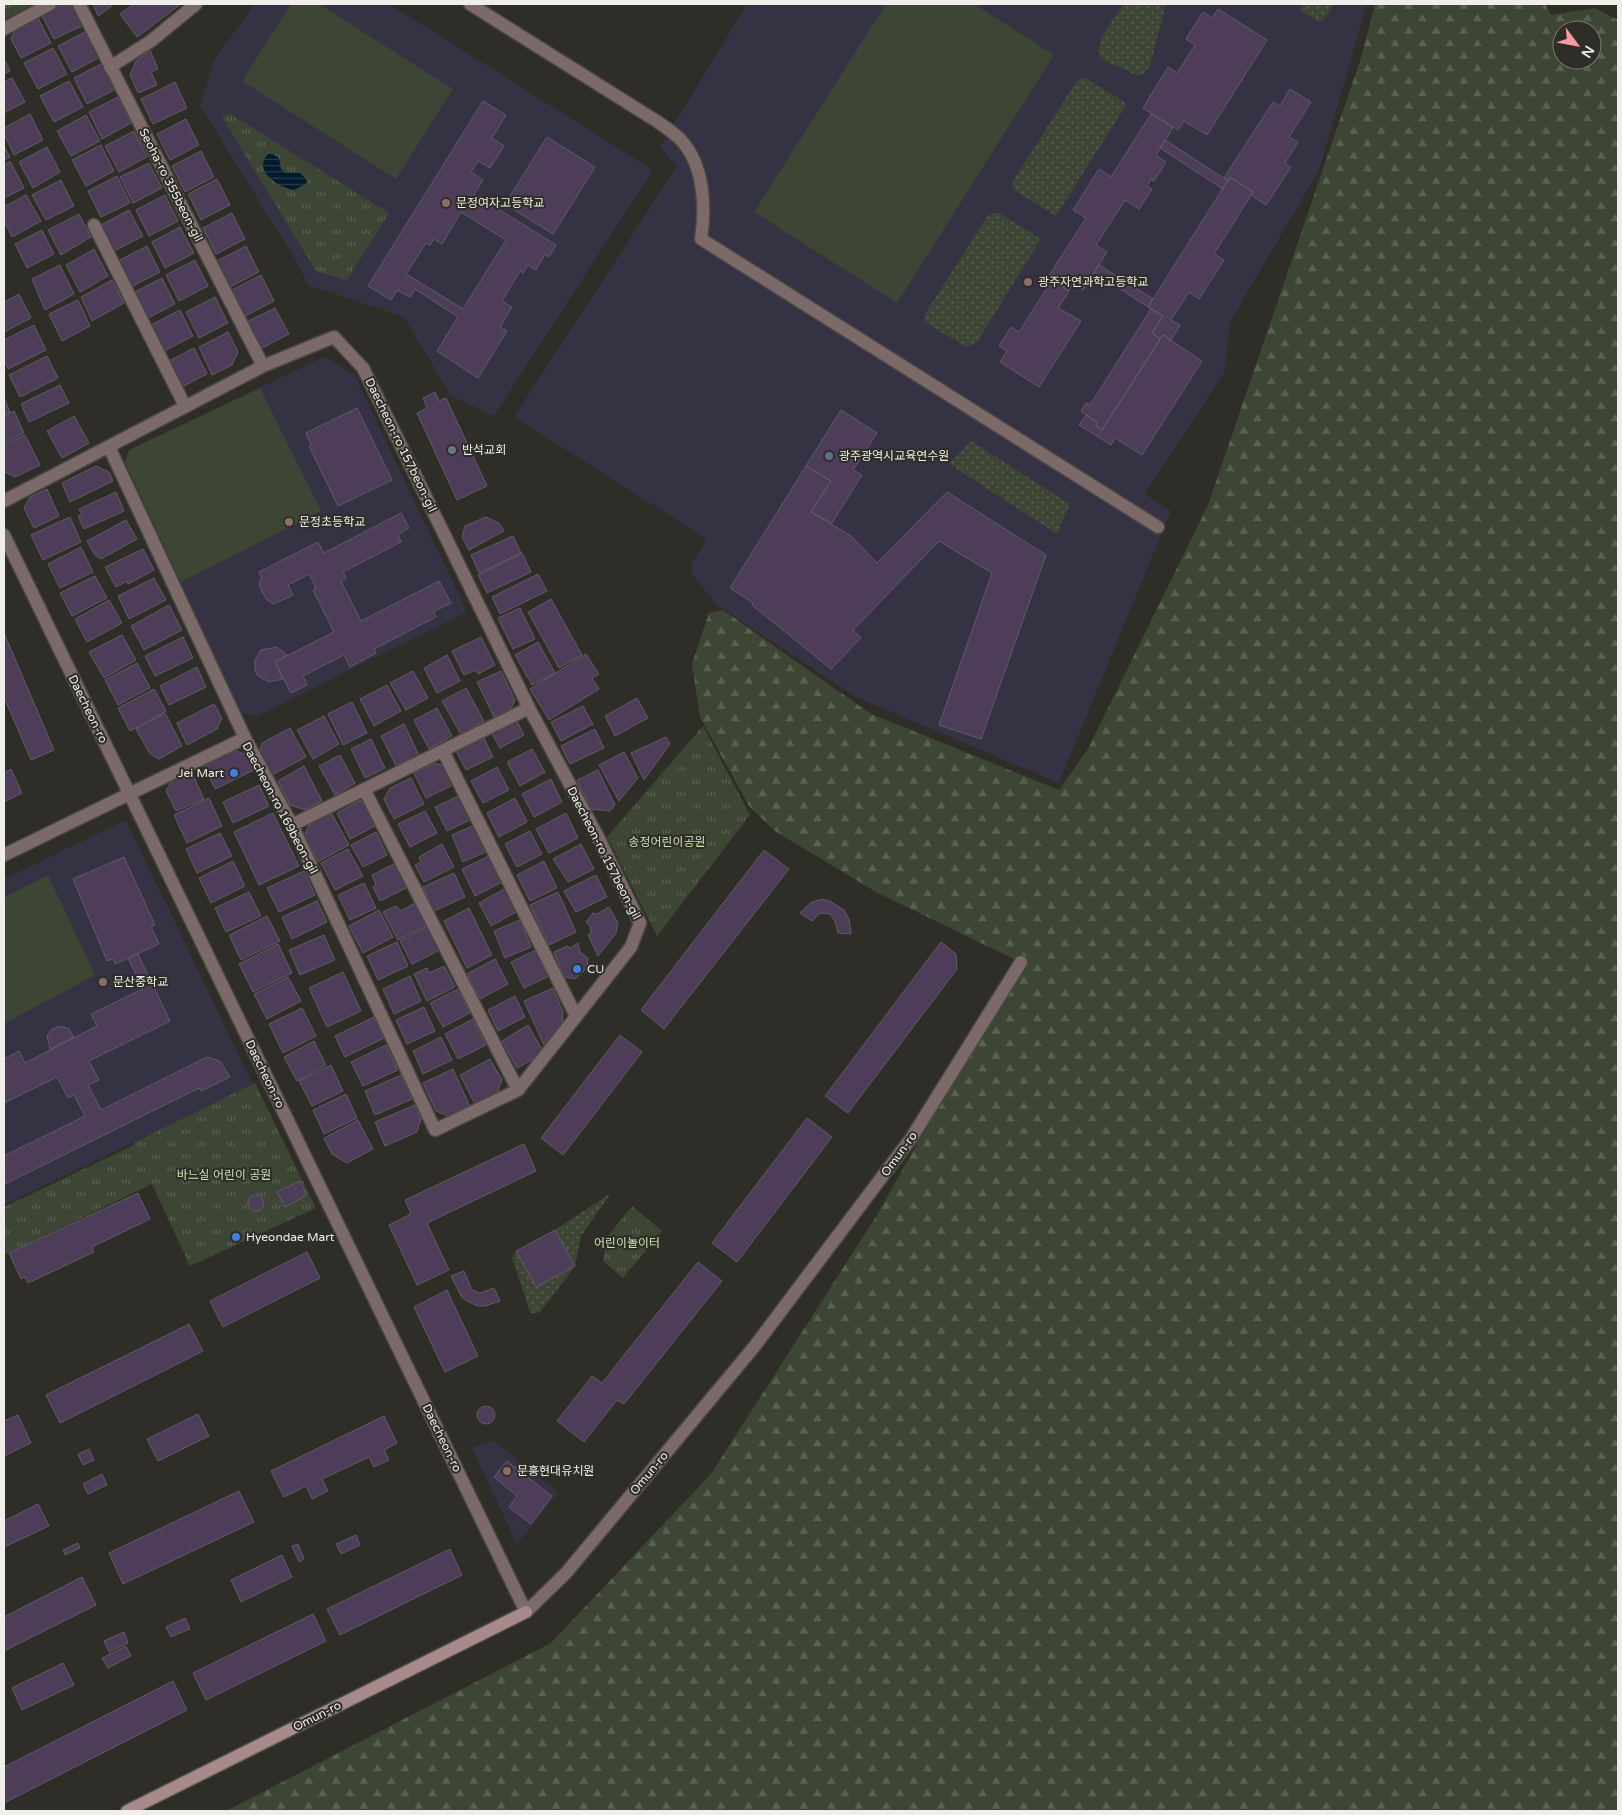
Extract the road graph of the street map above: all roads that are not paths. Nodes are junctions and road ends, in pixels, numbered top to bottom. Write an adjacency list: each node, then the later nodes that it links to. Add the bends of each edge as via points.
1 (50, 4): 5 (street)
2 (79, 4): 6 (street, Seoha-ro 355beon-gil)
3 (196, 4): 6 (street, via 151,41)
4 (470, 4): 12 (street, via 680,139 691,154 700,176 704,223 702,239)
5 (4, 28)
6 (110, 67): 8 (street, Seoha-ro 355beon-gil)
7 (94, 225): 9 (street)
8 (264, 366): 9 (street, Daecheon-ro 157beon-gil); 14 (street, Daecheon-ro 157beon-gil, via 334,337 363,368)
9 (185, 406): 10 (street, Daecheon-ro 157beon-gil)
10 (109, 447): 11 (street, Daecheon-ro 157beon-gil); 15 (street)
11 (4, 501)
12 (1158, 527)
13 (4, 535): 18 (street, Daecheon-ro)
14 (528, 708): 16 (street); 23 (street, Daecheon-ro 157beon-gil, via 640,923 632,947)
15 (245, 738): 18 (street, Daecheon-ro 169beon-gil); 19 (street, Daecheon-ro 169beon-gil)
16 (444, 751): 17 (street); 23 (street)
17 (365, 791): 19 (street); 24 (street)
18 (129, 794): 20 (street, Daecheon-ro 169beon-gil); 25 (street, Daecheon-ro)
19 (292, 825): 21 (street, Daecheon-ro 169beon-gil)
20 (4, 854)
21 (346, 938): 24 (street, Daecheon-ro 157beon-gil, via 435,1130)
22 (1020, 962): 25 (street, Omun-ro, via 912,1137 754,1347 566,1573)
23 (576, 1016): 24 (street, Daecheon-ro 157beon-gil)
24 (518, 1090)
25 (526, 1612): 26 (main road, Omun-ro)
26 (127, 1811)

